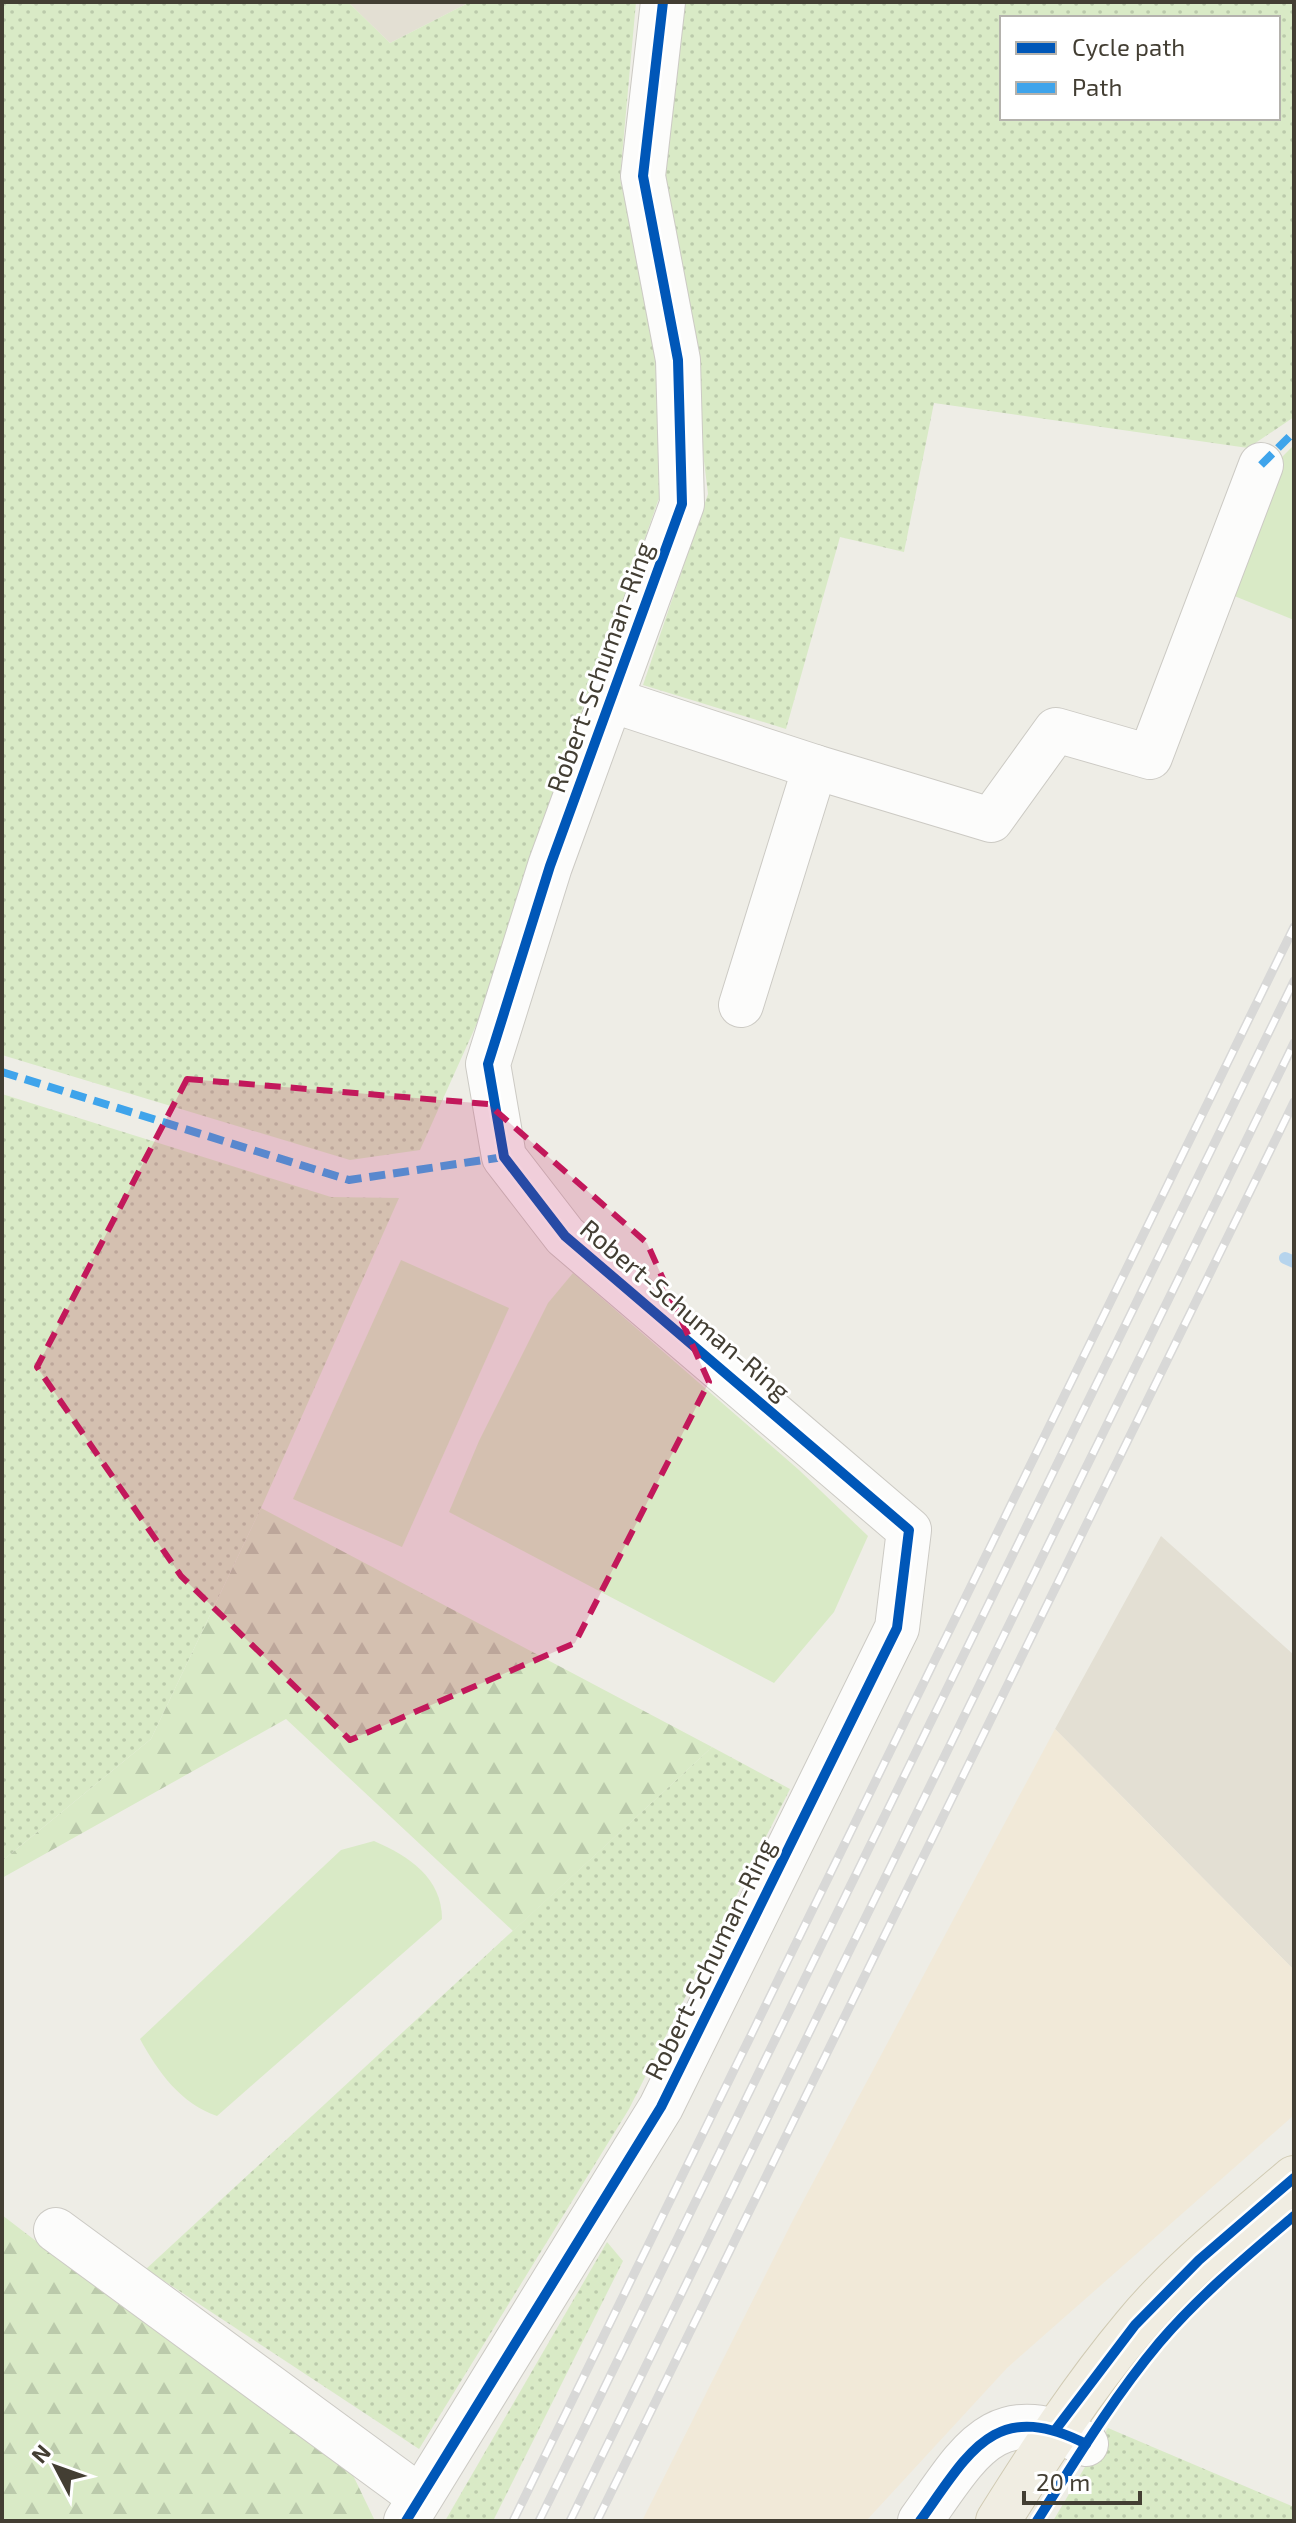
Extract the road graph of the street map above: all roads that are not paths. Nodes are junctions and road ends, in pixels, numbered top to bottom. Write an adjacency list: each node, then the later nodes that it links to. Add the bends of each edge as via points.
1 (663, 2): 3 (street, Robert-Schuman-Ring, via 643,176 678,360 682,504)
2 (1261, 465): 4 (street, via 1150,757 1056,730 991,820)
3 (611, 700): 4 (street); 9 (street, Robert-Schuman-Ring, via 550,866 488,1064 504,1157 565,1236 909,1530 897,1628 661,2107)
4 (815, 767): 5 (street)
5 (741, 1005)
6 (1294, 2178): 8 (main road, via 1199,2260 1135,2325)
7 (56, 2230): 9 (street)
8 (1071, 2436): 10 (street, via 1028,2424 995,2433 967,2456); 11 (main road)
9 (413, 2509)
10 (920, 2521)
11 (998, 2521)

